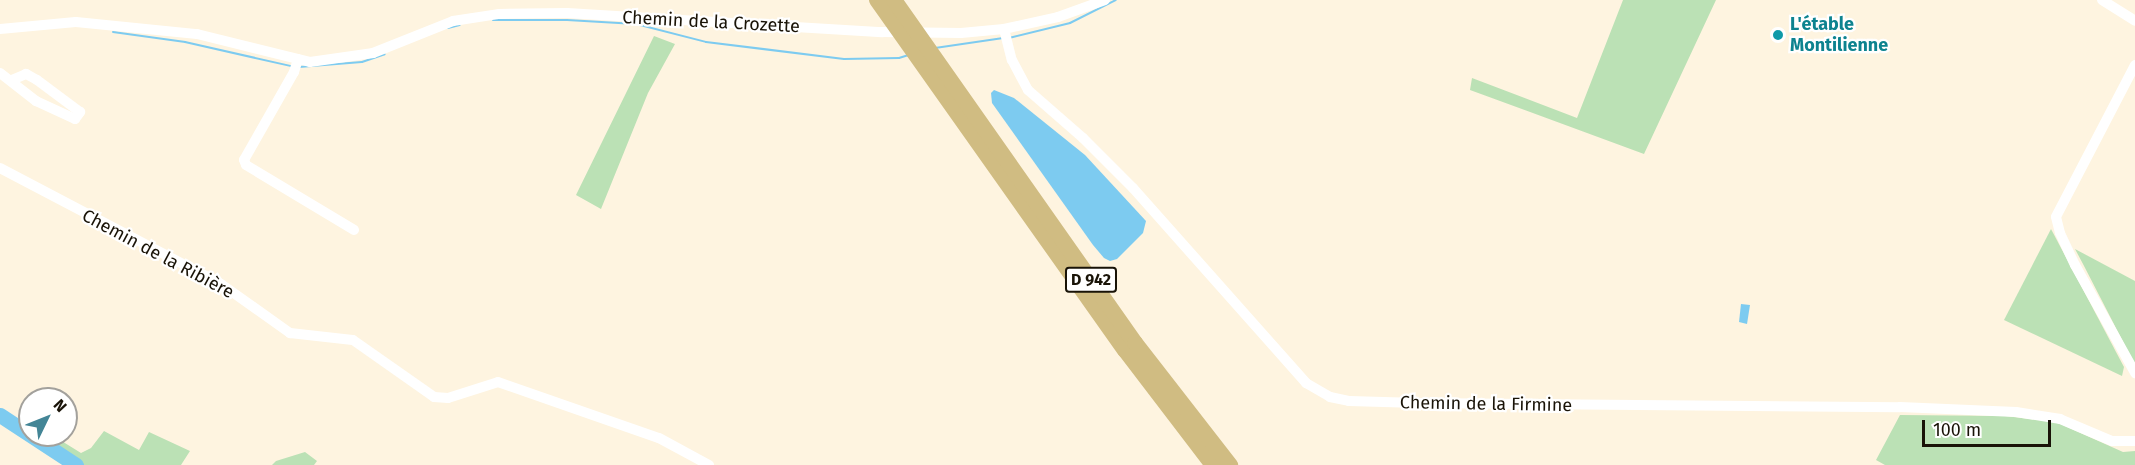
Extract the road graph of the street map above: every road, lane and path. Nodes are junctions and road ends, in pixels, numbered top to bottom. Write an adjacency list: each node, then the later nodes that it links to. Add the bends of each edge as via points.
1 (877, 0): 17 (highway, D 942, via 1125,350)
2 (894, 0): 18 (highway, D 942, via 1135,343)
3 (1105, 0): 6 (street, Chemin de la Crozette, via 1058,17)
4 (2102, 0): 5 (street)
5 (2135, 21)
6 (1004, 29): 8 (street, Chemin de la Crozette, via 882,33 710,20 499,14 453,21 373,53 310,62); 15 (street, Chemin de la Firmine, via 1012,60 1028,90 1125,180 1306,383 1330,397 1418,403 1900,406 2016,412 2060,419 2112,441)
7 (0, 30): 8 (street, Chemin de la Crozette, via 76,22 97,24 197,34)
8 (298, 59): 13 (street, via 244,160 246,165)
9 (2135, 66): 14 (street, via 2056,217 2075,265)
10 (0, 73): 11 (street)
11 (12, 80): 11 (street, via 36,101 75,119 80,112 26,74)
12 (0, 168): 16 (street, Chemin de la Ribière, via 221,284 290,333 353,340 434,398 448,398 498,382 659,438)
13 (354, 230)
14 (2135, 373)
15 (2135, 441)
16 (709, 465)
17 (1213, 465)
18 (1230, 465)

